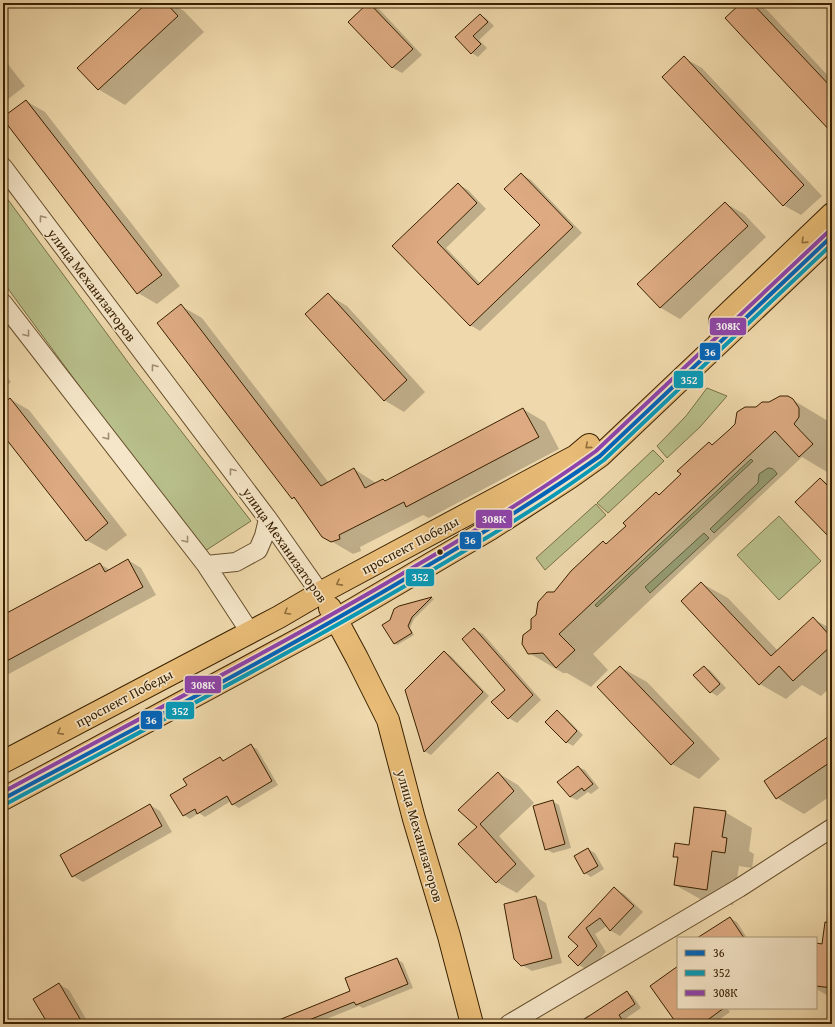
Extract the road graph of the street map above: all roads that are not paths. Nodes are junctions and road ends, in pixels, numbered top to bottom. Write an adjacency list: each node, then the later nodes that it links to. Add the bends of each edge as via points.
1 (3, 167): 5 (street, улица Механизаторов, one-way to 1)
2 (832, 214): 7 (main road, проспект Победы, one-way to 7, via 587,448 560,465)
3 (832, 236): 8 (main road, проспект Победы, via 595,460 490,529)
4 (3, 304): 6 (street, one-way to 6)
5 (268, 519): 6 (street, via 258,550 236,562); 7 (street, улица Механизаторов)
6 (206, 565): 9 (street)
7 (320, 593): 8 (main road, улица Механизаторов); 9 (main road, проспект Победы, one-way to 9)
8 (337, 619): 12 (main road, проспект Победы); 15 (main road, улица Механизаторов, via 388,720)
9 (250, 632): 10 (main road, проспект Победы, one-way to 10)
10 (38, 743): 11 (main road, проспект Победы); 12 (main road, via 51,756)
11 (3, 762)
12 (55, 772): 13 (main road, проспект Победы)
13 (3, 799)
14 (832, 828): 16 (street, via 740,888)
15 (472, 1024)
16 (509, 1024)

